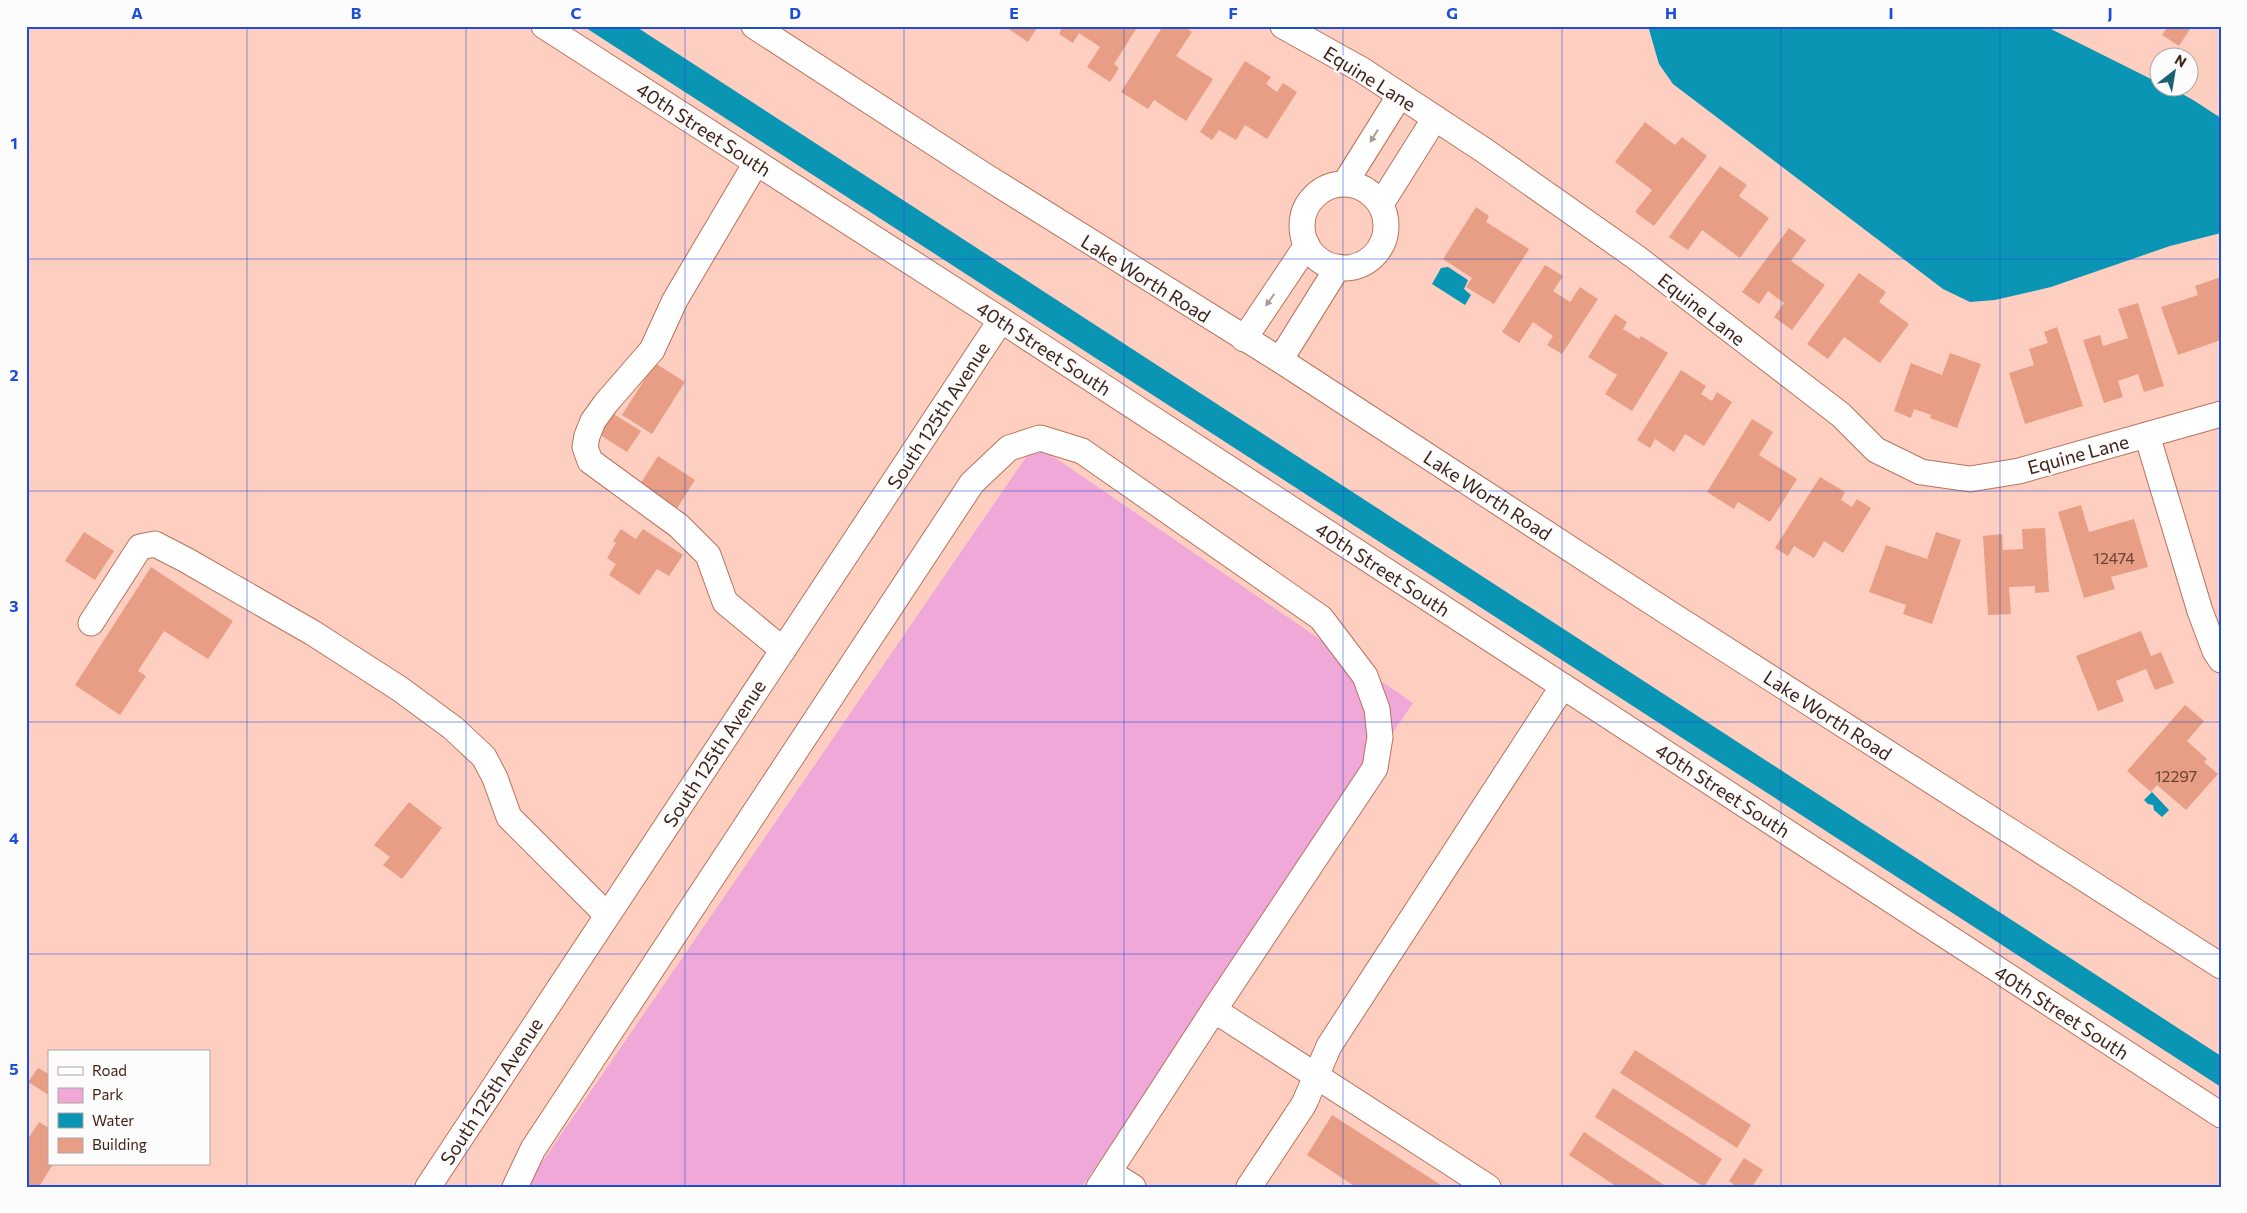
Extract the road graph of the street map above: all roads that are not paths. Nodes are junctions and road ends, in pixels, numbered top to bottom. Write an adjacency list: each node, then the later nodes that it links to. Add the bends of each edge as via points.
1 (544, 26): 6 (street, 40th Street South)
2 (754, 26): 14 (street, Lake Worth Road)
3 (1283, 26): 4 (street, Equine Lane)
4 (1400, 95): 5 (street, Equine Lane); 7 (street, one-way to 7)
5 (1435, 118): 8 (street); 17 (street, Equine Lane, via 1637,258 1840,415 1876,450 1921,472 1970,480 2019,471)
6 (756, 163): 13 (street, 40th Street South); 19 (street, via 675,300 652,350 593,421 585,447 590,461 679,526 708,555 725,602)
7 (1345, 183): 8 (street, via 1366,190); 9 (street, via 1318,192 1308,203 1302,231)
8 (1381, 204): 10 (street, via 1386,224 1383,244 1364,263)
9 (1307, 245): 10 (street, via 1326,264); 11 (street)
10 (1338, 267): 12 (street)
11 (1291, 271): 12 (street); 14 (street, one-way to 14)
12 (1324, 291): 15 (street)
13 (1001, 320): 19 (street, South 125th Avenue); 21 (street, 40th Street South)
14 (1244, 339): 15 (street, Lake Worth Road)
15 (1280, 360): 23 (street, Lake Worth Road)
16 (2221, 414): 17 (street, Equine Lane)
17 (2147, 435): 20 (street, Equine Lane, via 2200,611)
18 (90, 623): 22 (street, via 140,547 155,544 186,560 313,633 400,689 464,737 484,756 509,817)
19 (783, 650): 22 (street, South 125th Avenue)
20 (2221, 660)
21 (1563, 686): 25 (street, via 1329,1046); 26 (street, 40th Street South)
22 (607, 915): 28 (street, South 125th Avenue)
23 (2221, 966)
24 (1214, 1010): 25 (street); 27 (street); 29 (street, via 1375,768 1380,737 1376,709 1365,676 1321,618 1082,451 1040,438 1009,448 972,483 533,1149)
25 (1316, 1076): 31 (street, via 1304,1104); 32 (street)
26 (2221, 1115)
27 (1104, 1179): 30 (street)
28 (428, 1187)
29 (515, 1187)
30 (1133, 1187)
31 (1248, 1187)
32 (1488, 1187)

